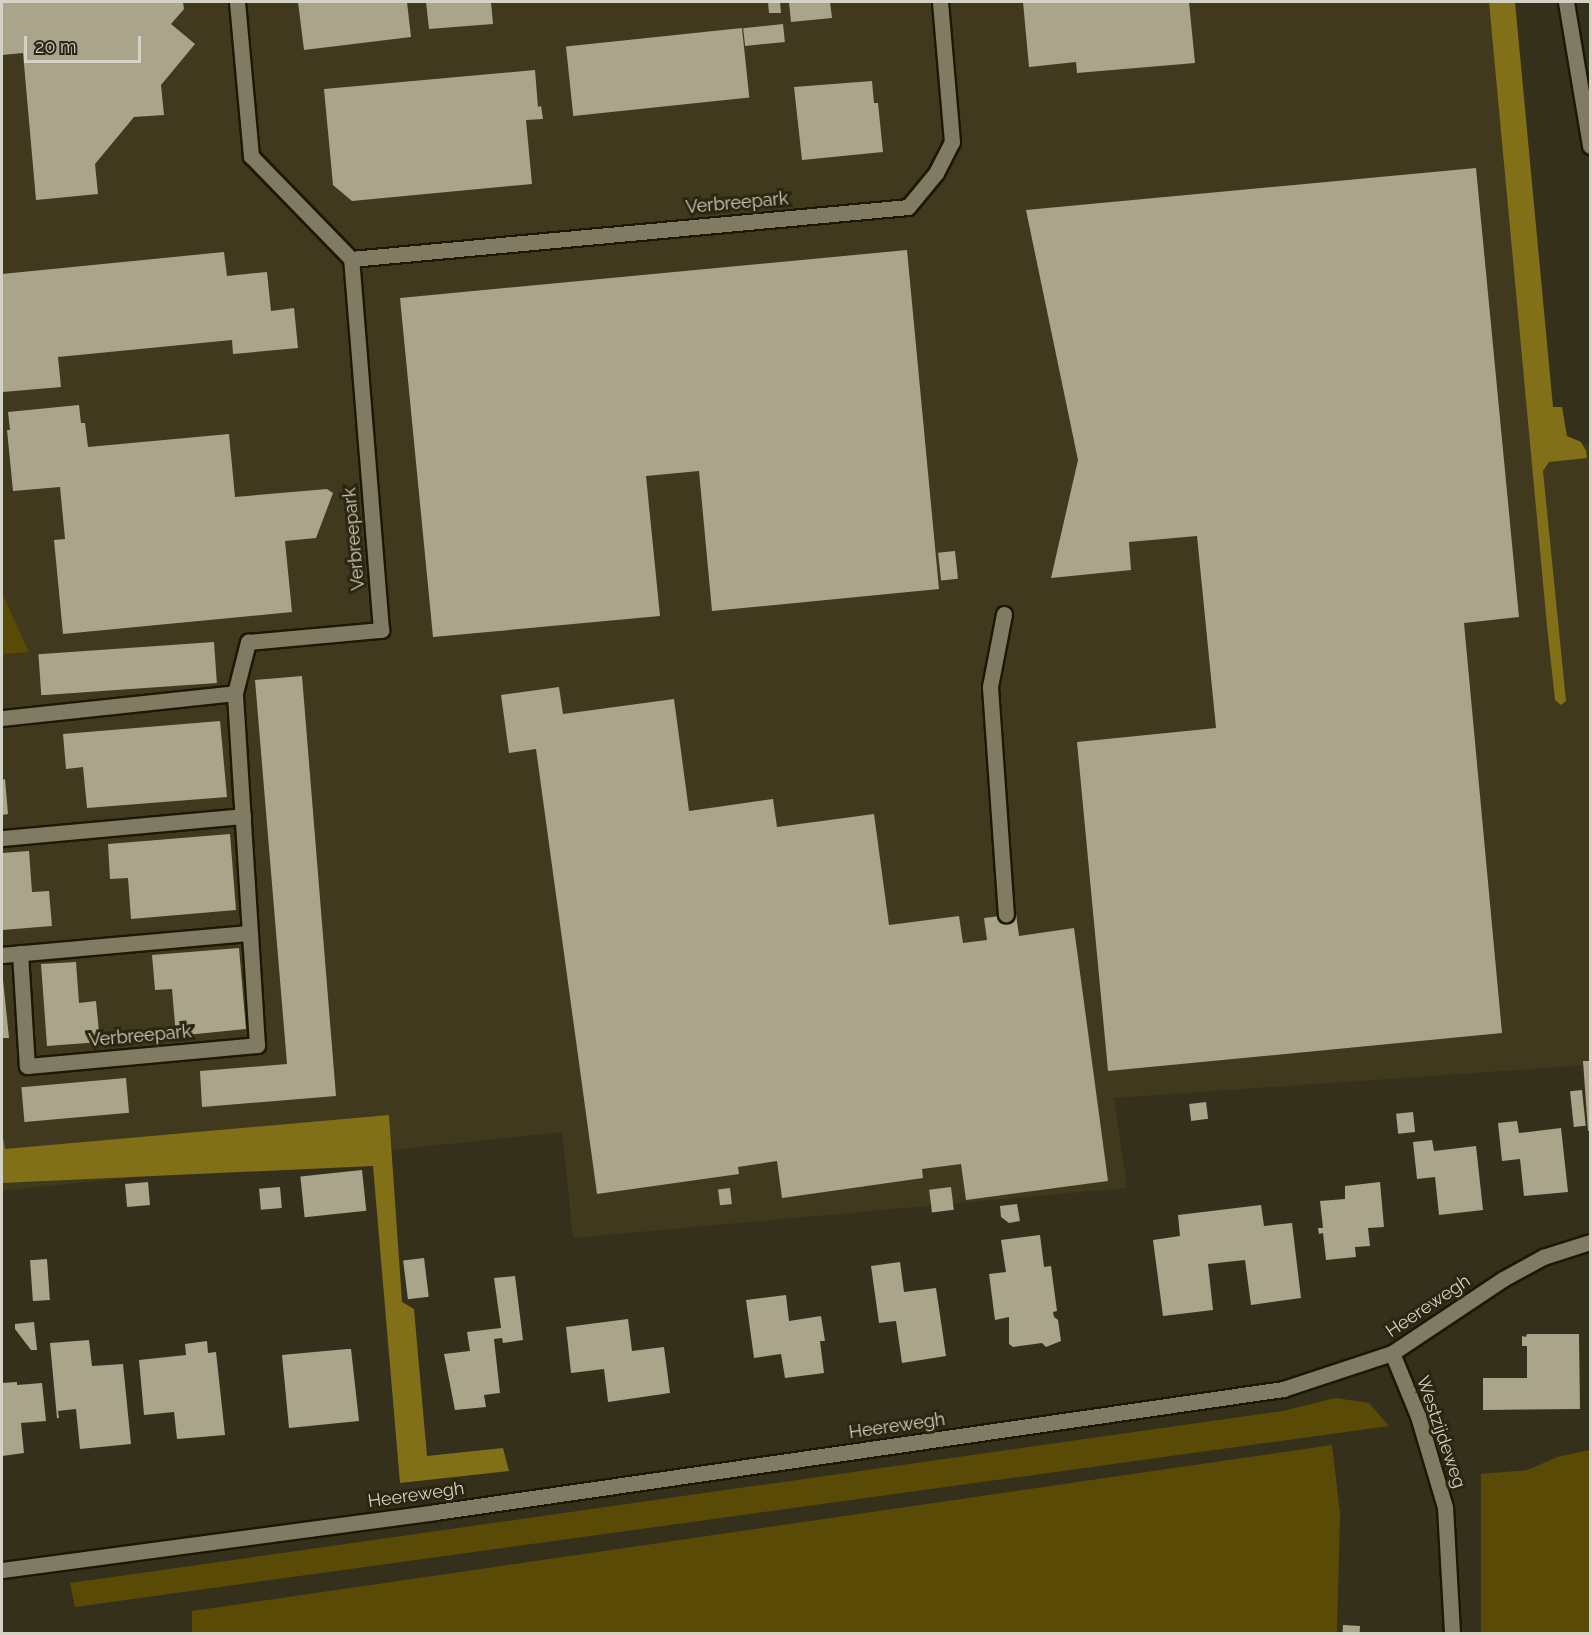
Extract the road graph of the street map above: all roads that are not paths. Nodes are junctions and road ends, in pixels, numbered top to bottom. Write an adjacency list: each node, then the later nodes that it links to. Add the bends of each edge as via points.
1 (237, 2): 5 (street, via 251,156)
2 (940, 2): 5 (street, Verbreepark, via 952,142 936,173 908,207)
3 (1566, 2): 4 (street)
4 (1590, 146)
5 (351, 259): 7 (street, Verbreepark, via 381,630 248,642)
6 (1004, 614): 11 (street, via 990,687)
7 (235, 693): 8 (street); 9 (street, Verbreepark)
8 (2, 718)
9 (243, 816): 10 (street); 12 (street, Verbreepark)
10 (2, 838)
11 (1006, 914)
12 (249, 933): 13 (street); 13 (street, Verbreepark, via 257,1045 27,1066)
13 (20, 953): 14 (street)
14 (2, 955)
15 (1590, 1242): 16 (street, Heerewegh, via 1543,1257 1503,1279)
16 (1392, 1353): 17 (street, Heerewegh, via 1283,1389); 18 (street, Westzijdeweg, via 1418,1416 1445,1507)
17 (2, 1570)
18 (1452, 1634)

